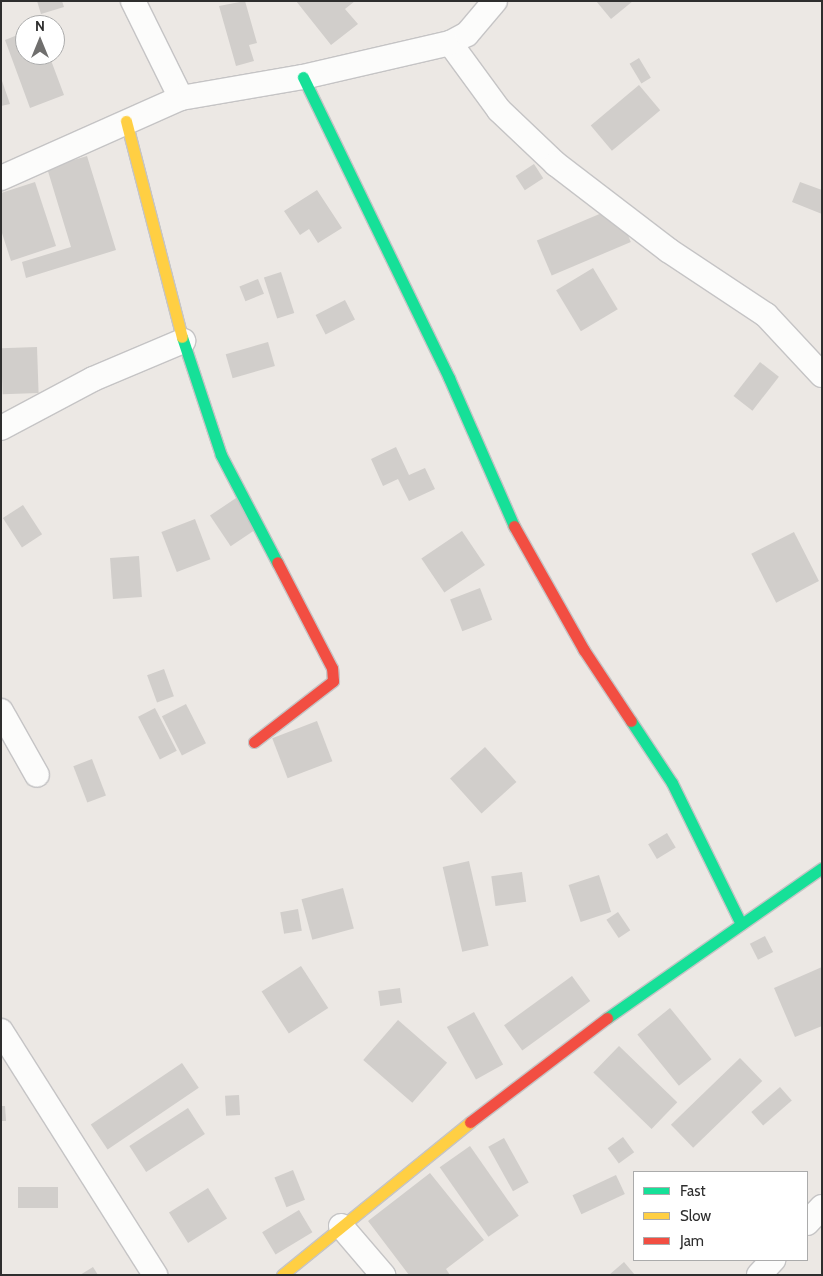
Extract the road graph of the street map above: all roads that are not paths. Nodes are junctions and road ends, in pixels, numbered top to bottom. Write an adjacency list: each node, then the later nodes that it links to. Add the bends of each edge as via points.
1 (133, 1): 5 (street)
2 (495, 1): 3 (street, via 467,34)
3 (450, 43): 4 (street); 9 (street, via 499,110 556,164 668,250 766,315)
4 (303, 77): 5 (street); 15 (street, via 449,378 515,527 584,650 672,783)
5 (181, 98): 6 (street)
6 (126, 120): 7 (street); 8 (street)
7 (1, 178)
8 (183, 341): 10 (street, via 93,379); 12 (street, via 221,455 332,668 333,681 323,692)
9 (822, 376)
10 (1, 428)
11 (1, 711): 13 (street)
12 (254, 742)
13 (37, 775)
14 (822, 868): 15 (street)
15 (741, 924): 19 (street, via 541,1064)
16 (1, 1031): 21 (street)
17 (822, 1207): 18 (street)
18 (808, 1222)
19 (341, 1226): 22 (street); 23 (street)
20 (772, 1261): 24 (street)
21 (155, 1275)
22 (282, 1275)
23 (383, 1275)
24 (759, 1275)

